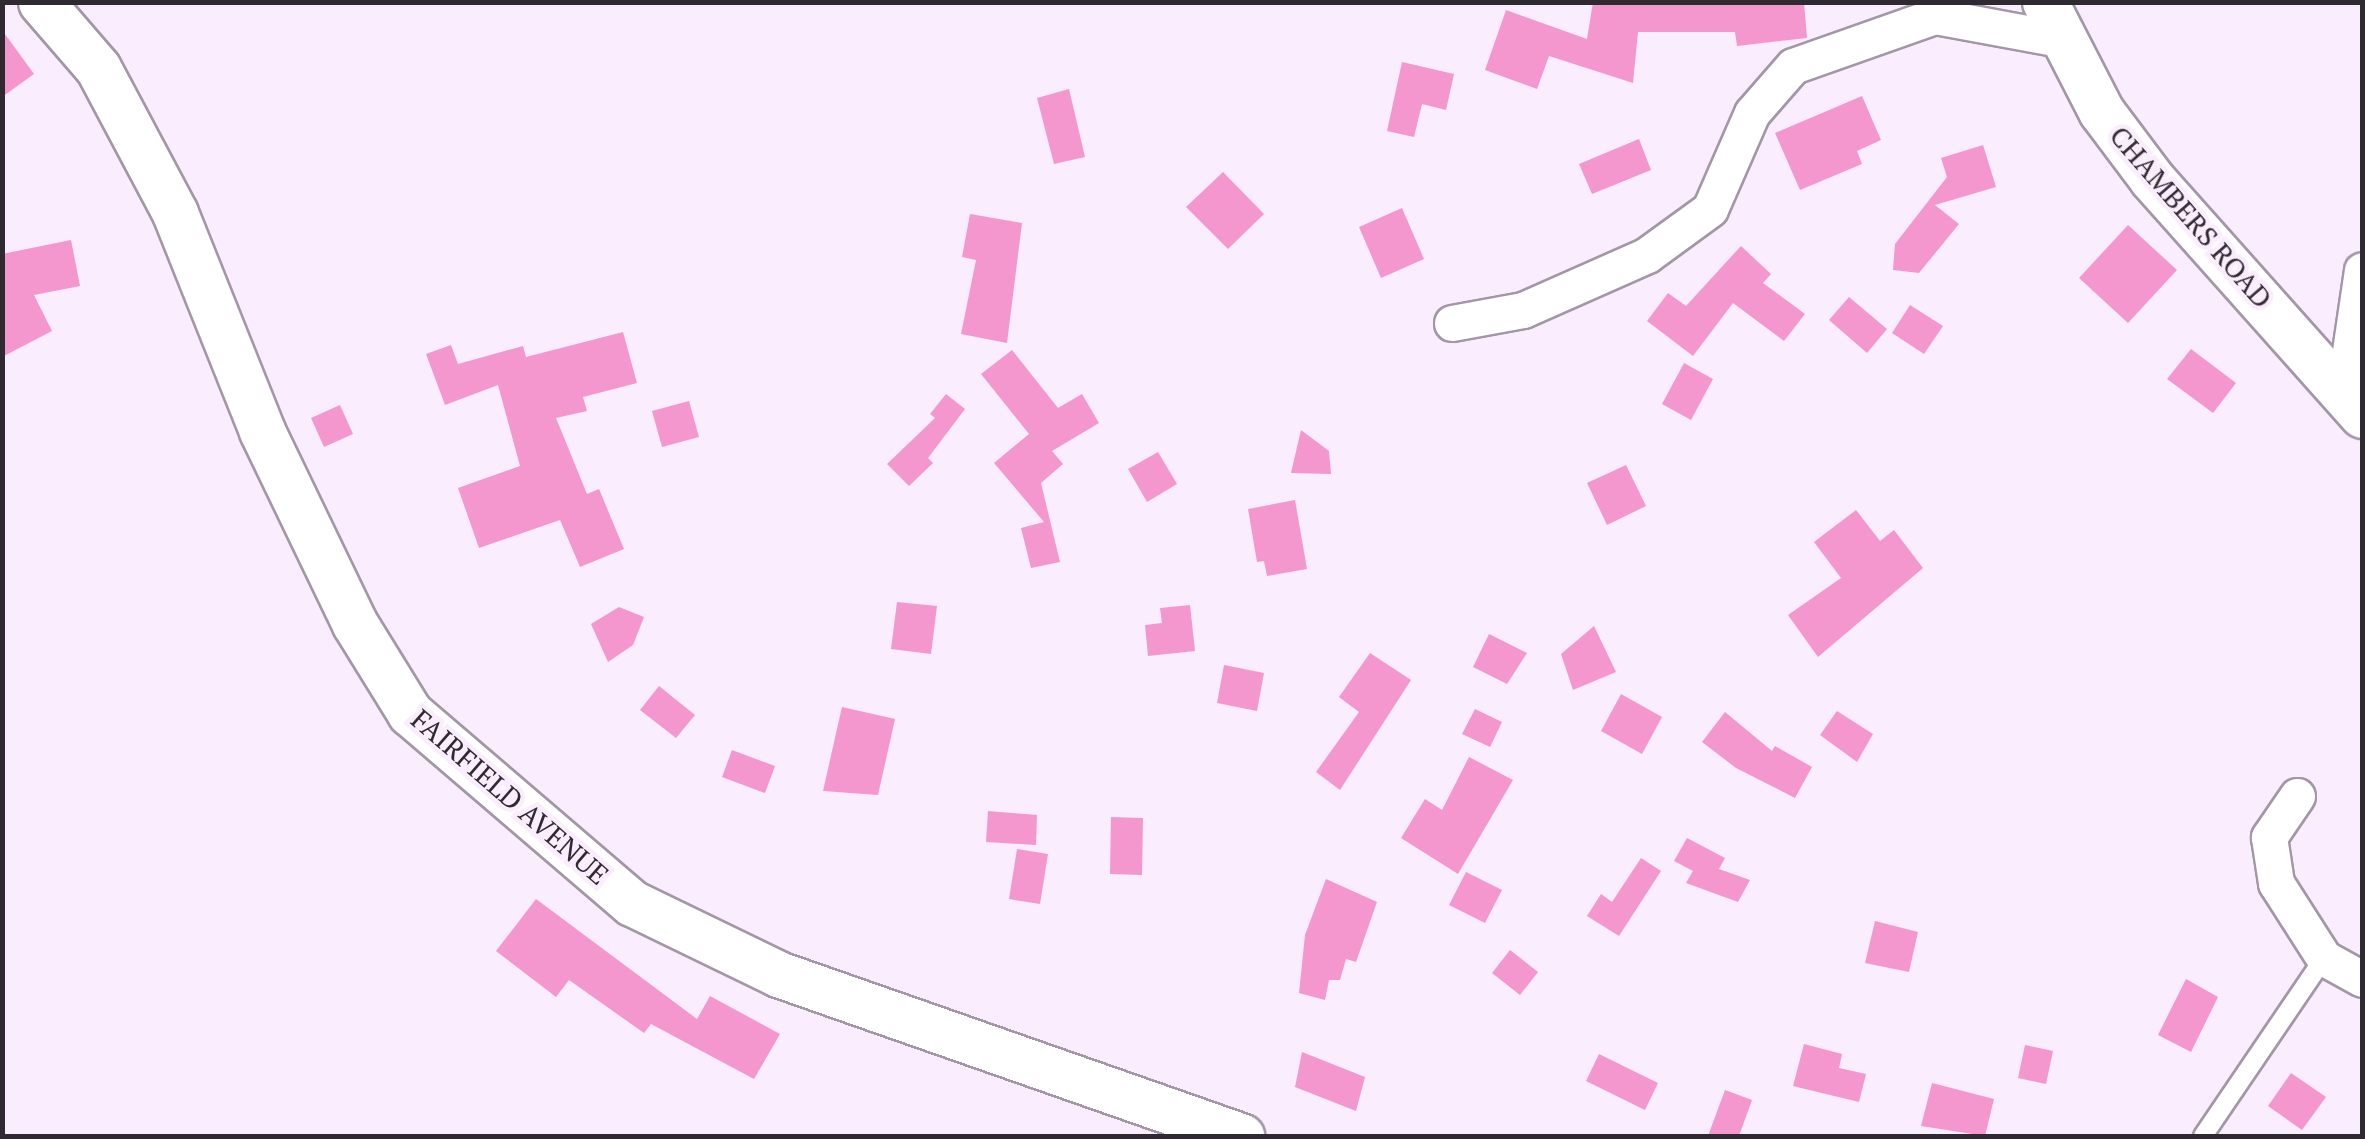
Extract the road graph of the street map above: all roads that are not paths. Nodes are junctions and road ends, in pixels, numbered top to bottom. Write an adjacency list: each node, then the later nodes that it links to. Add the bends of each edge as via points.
1 (41, 2): 9 (street, FAIRFIELD AVENUE, via 98,68 175,213 262,431 355,624 410,712 632,903 778,974)
2 (2054, 21): 4 (street, via 1934,16 1793,66 1752,113 1710,209 1647,255 1524,310); 5 (street, CHAMBERS ROAD, via 2100,112 2152,179)
3 (2362, 270): 5 (street)
4 (1452, 323)
5 (2353, 403)
6 (2297, 796): 7 (street, via 2269,837 2276,883)
7 (2324, 958): 8 (street); 10 (lane)
8 (2362, 979)
9 (1241, 1136)
10 (2203, 1136)

